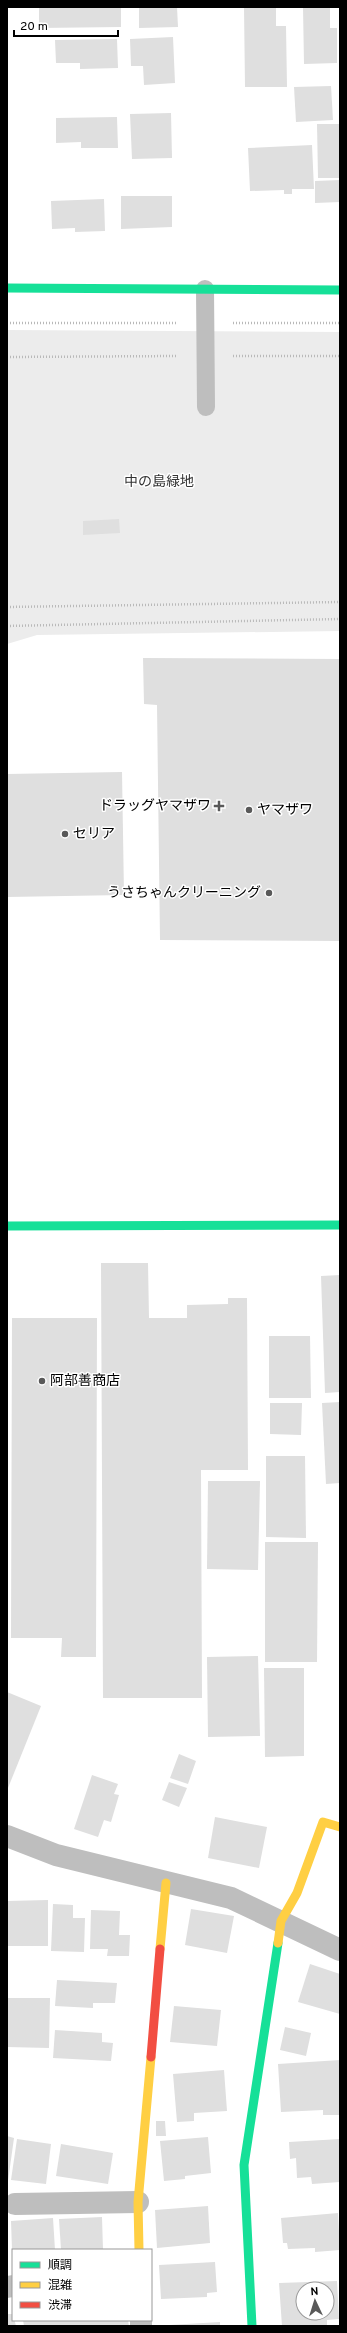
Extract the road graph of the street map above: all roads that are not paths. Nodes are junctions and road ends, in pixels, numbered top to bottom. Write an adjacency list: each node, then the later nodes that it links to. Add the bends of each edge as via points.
1 (7, 288): 2 (street)
2 (204, 289): 3 (street); 4 (lane)
3 (340, 290)
4 (206, 407)
5 (340, 1225): 6 (street)
6 (7, 1226)
7 (340, 1827): 10 (street, via 323,1822 297,1893)
8 (7, 1836): 9 (street, via 56,1855)
9 (166, 1883): 10 (street, via 231,1898); 12 (street)
10 (281, 1921): 11 (street); 15 (street, via 244,2165)
11 (340, 1950)
12 (138, 2202): 13 (street); 14 (street)
13 (15, 2204)
14 (139, 2249)
15 (252, 2326)

